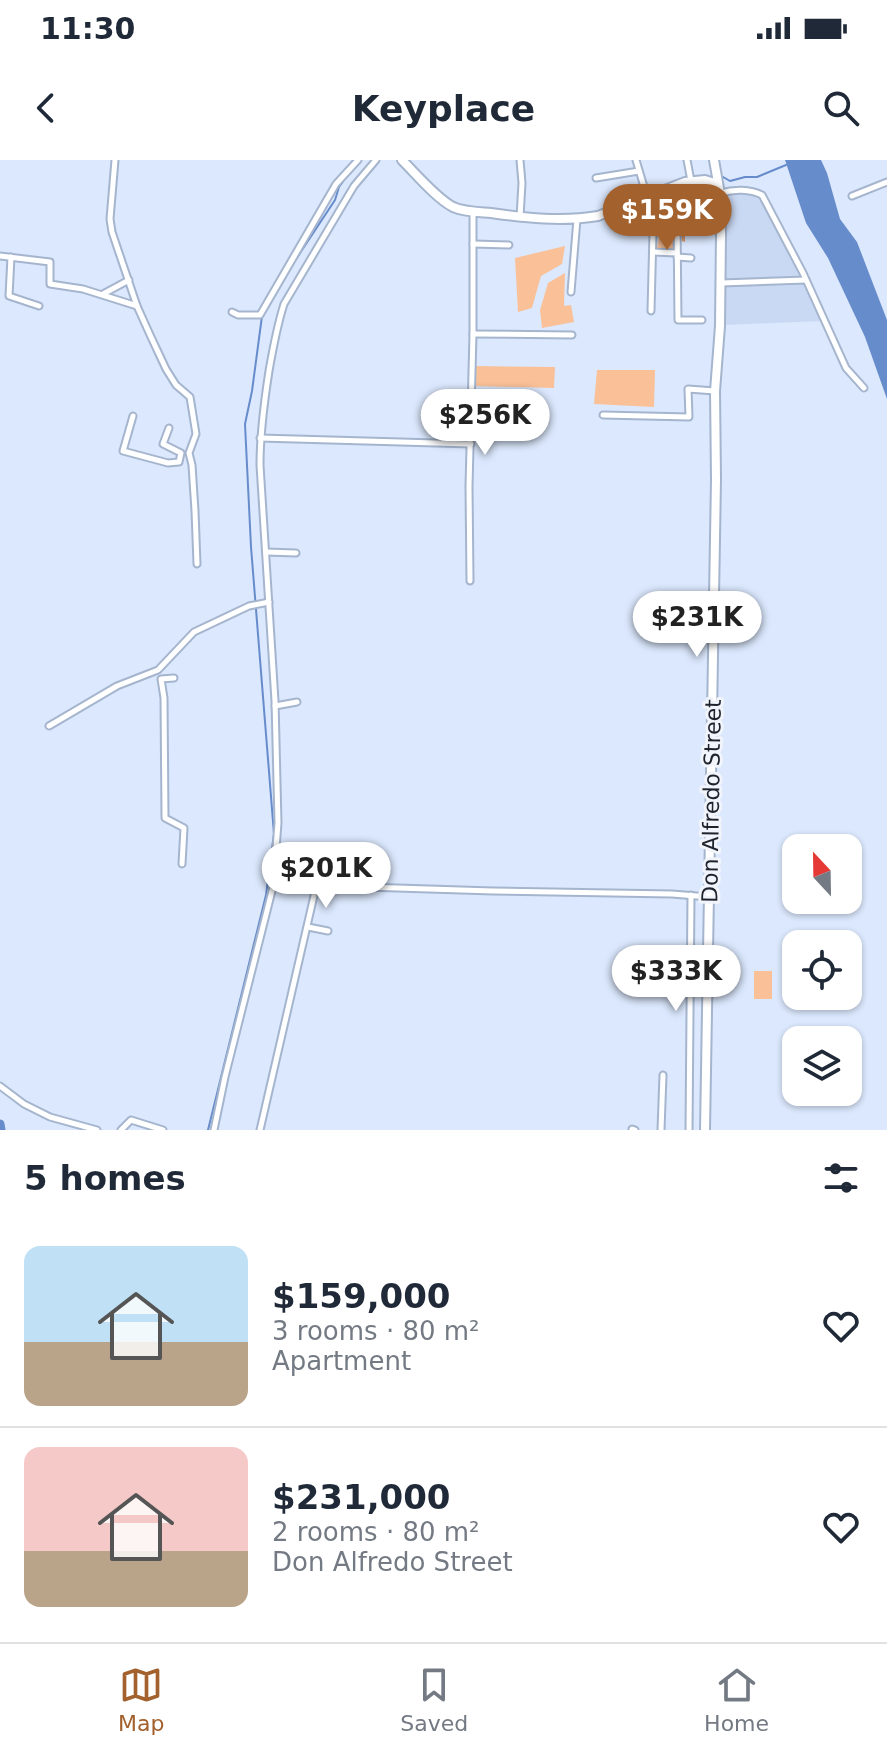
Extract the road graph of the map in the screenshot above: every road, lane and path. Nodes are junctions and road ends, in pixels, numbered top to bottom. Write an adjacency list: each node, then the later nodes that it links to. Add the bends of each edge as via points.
1 (115, 160): 27 (street, via 110,219)
2 (358, 160): 35 (street, via 336,184 260,315)
3 (376, 160): 44 (street, via 354,186 284,304)
4 (402, 160): 16 (street, via 442,199)
5 (520, 160): 18 (street)
6 (636, 160): 9 (street)
7 (687, 160): 11 (street)
8 (714, 160): 13 (street, Don Alfredo Street)
9 (639, 171): 10 (street); 14 (street)
10 (596, 178)
11 (691, 181): 13 (street, via 705,180); 14 (street)
12 (887, 182): 15 (street)
13 (719, 189): 28 (street, via 762,195); 29 (street, Don Alfredo Street)
14 (650, 195): 17 (street); 19 (street, via 598,216)
15 (852, 196)
16 (473, 211): 18 (street); 20 (street)
17 (654, 216): 22 (street); 23 (street, via 677,222)
18 (520, 217): 19 (street)
19 (577, 218): 30 (street)
20 (473, 244): 21 (street); 37 (street)
21 (509, 245)
22 (653, 252): 23 (street); 34 (street)
23 (677, 255): 26 (street); 36 (street, via 678,320)
24 (0, 256): 25 (street)
25 (11, 257): 31 (street, via 50,262 50,284); 32 (street, via 9,296)
26 (691, 258)
27 (129, 280): 31 (street); 33 (street)
28 (806, 280): 29 (street); 39 (street, via 846,368)
29 (720, 283): 40 (street, Don Alfredo Street)
30 (571, 292)
31 (102, 295): 33 (street)
32 (39, 306)
33 (137, 306): 48 (street, via 166,369 190,397 196,434 189,453)
34 (651, 311)
35 (232, 312)
36 (702, 320)
37 (473, 334): 38 (street); 45 (street)
38 (572, 335)
39 (864, 388)
40 (715, 391): 41 (street, via 688,389 689,417); 59 (street, Don Alfredo Street)
41 (603, 415)
42 (133, 416): 43 (street, via 123,451 179,462 181,453 163,444)
43 (169, 428)
44 (260, 438): 45 (street); 46 (street)
45 (471, 444): 49 (street)
46 (266, 552): 47 (street); 50 (street)
47 (296, 553)
48 (197, 564)
49 (470, 581)
50 (267, 602): 53 (street); 54 (street, via 194,632 158,670 117,686)
51 (174, 678): 55 (street, via 161,679 165,818 184,828)
52 (297, 702): 53 (street)
53 (275, 706): 56 (street, via 278,823)
54 (49, 726)
55 (182, 864)
56 (273, 887): 57 (street); 69 (street)
57 (316, 887): 58 (street); 60 (street)
58 (691, 895): 59 (street); 62 (street)
59 (709, 897): 63 (street, Don Alfredo Street)
60 (308, 927): 61 (street); 70 (street)
61 (328, 931)
62 (690, 1033): 63 (street); 72 (street)
63 (707, 1033): 73 (street, Don Alfredo Street)
64 (663, 1075): 71 (street)
65 (0, 1086): 66 (street, via 50,1117)
66 (97, 1130)
67 (121, 1130): 68 (street, via 131,1120)
68 (163, 1130)
69 (214, 1130)
70 (260, 1130)
71 (661, 1130)
72 (689, 1130)
73 (705, 1130)

